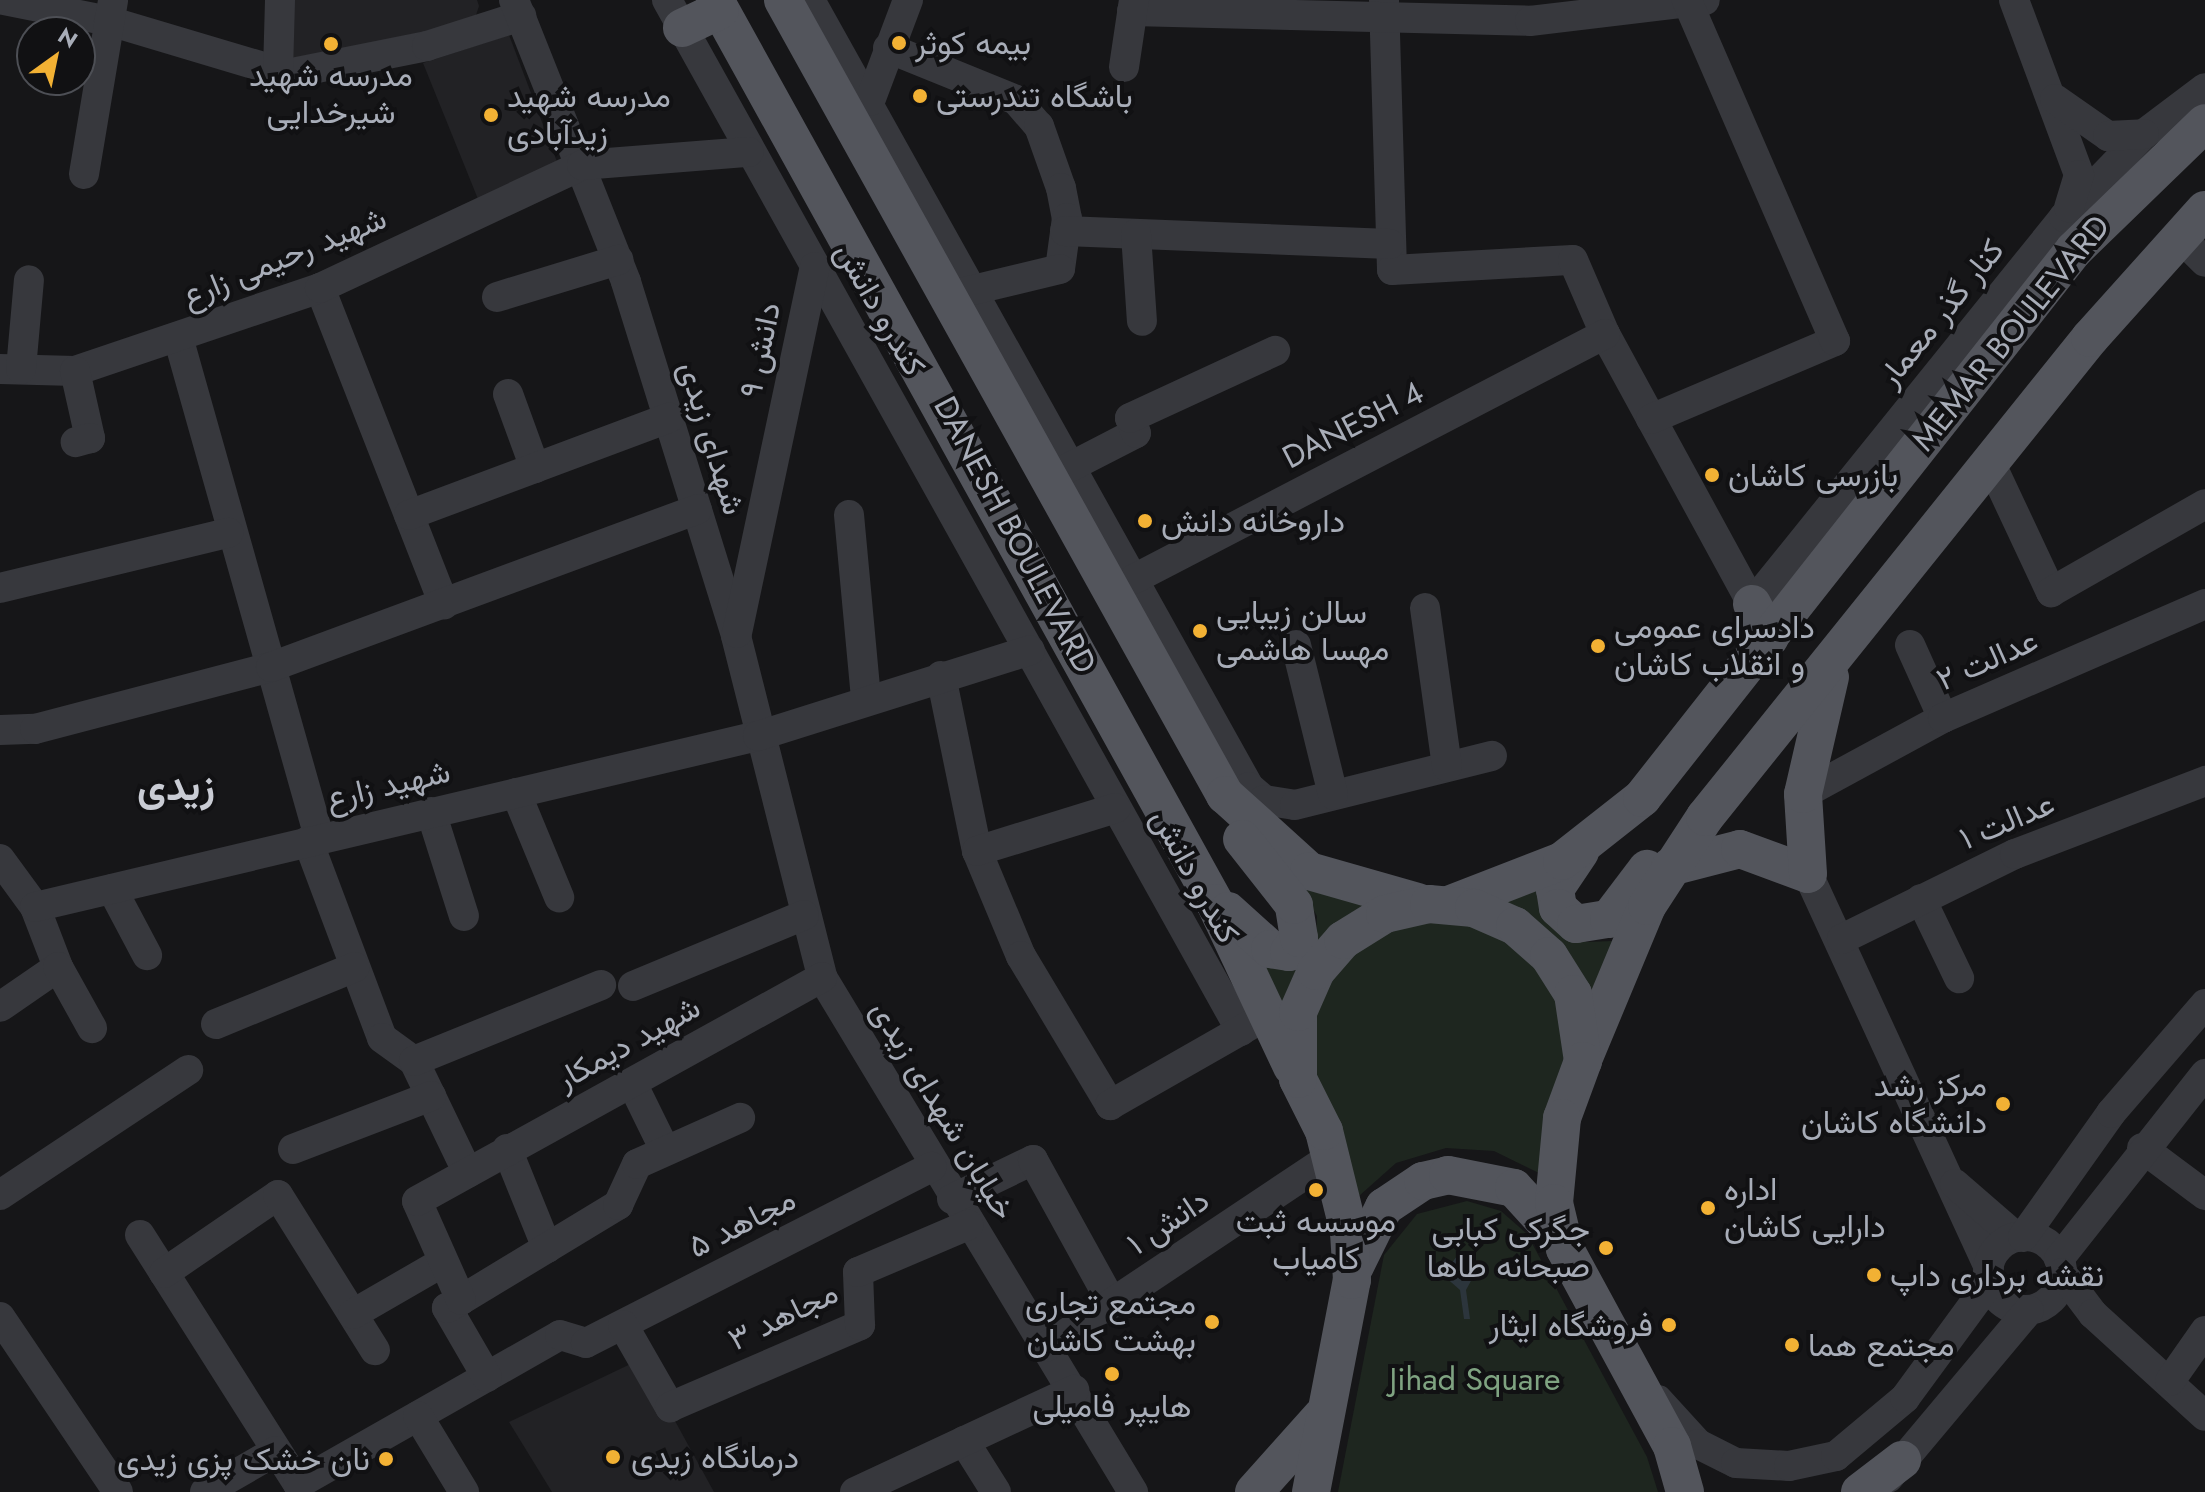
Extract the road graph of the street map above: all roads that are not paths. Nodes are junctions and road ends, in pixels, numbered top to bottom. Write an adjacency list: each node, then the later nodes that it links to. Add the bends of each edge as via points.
1 (4, 0): 11 (street)
2 (280, 0): 15 (street)
3 (908, 0): 13 (street)
4 (2014, 0): 17 (street)
5 (1694, 2): 10 (street, via 1530,21); 43 (street, via 1835,341)
6 (717, 5): 12 (main road); 48 (main road, DANESH BOULEVARD)
7 (1133, 6): 10 (street); 14 (street)
8 (801, 7): 18 (street); 33 (main road, DANESH BOULEVARD)
9 (518, 8): 15 (street, via 427,46); 22 (street, شهدای زیدی)
10 (1384, 9): 28 (street)
11 (111, 10): 15 (street); 23 (street)
12 (675, 14): 21 (street, کندرو دانش)
13 (888, 48): 18 (street); 25 (street, via 1016,100 1048,146)
14 (1124, 67)
15 (278, 72)
16 (2205, 88): 20 (street, کنار گذر معمار)
17 (2053, 98): 20 (street, via 2108,136); 24 (street, via 2079,175)
18 (870, 101): 33 (street)
19 (2205, 123): 62 (main road, MEMAR BOULEVARD, via 2074,250)
20 (2144, 134): 24 (street, کنار گذر معمار)
21 (748, 152): 22 (street); 30 (street, کندرو دانش)
22 (582, 165): 29 (street, شهدای زیدی); 32 (street, شهید رحیمی زارع)
23 (84, 174)
24 (2064, 217): 57 (street, کنار گذر معمار)
25 (1065, 231): 26 (street); 33 (street, via 1060,269 1051,276)
26 (1136, 234): 28 (street); 35 (street)
27 (2197, 236): 45 (main road, MEMAR BOULEVARD)
28 (1390, 244): 36 (street, via 1392,270 1573,260)
29 (618, 260): 34 (street); 42 (street, شهدای زیدی)
30 (815, 267): 49 (street, کندرو دانش); 61 (street, دانش ۹)
31 (29, 280): 39 (street)
32 (320, 288): 37 (street, شهید رحیمی زارع); 52 (street)
33 (961, 293): 46 (street); 78 (main road, DANESH BOULEVARD)
34 (497, 297)
35 (1142, 321)
36 (1605, 334): 43 (street); 55 (street, DANESH 4)
37 (178, 337): 40 (street, شهید رحیمی زارع); 54 (street)
38 (1275, 351): 46 (street, via 1130,418 1136,433)
39 (10, 369): 40 (street, شهید رحیمی زارع)
40 (75, 371): 44 (street, via 90,438)
41 (508, 394): 47 (street)
42 (669, 418): 47 (street); 51 (street, شهدای زیدی)
43 (1651, 419): 57 (street)
44 (76, 442)
45 (1990, 462): 50 (street, via 2051,592); 66 (main road, MEMAR BOULEVARD)
46 (1070, 467): 55 (street)
47 (535, 468): 52 (street)
48 (986, 481): 49 (street); 90 (main road, DANESH BOULEVARD)
49 (947, 501): 65 (street, کندرو دانش)
50 (2205, 504)
51 (697, 509): 59 (street); 61 (street, شهدای زیدی)
52 (409, 515): 59 (street)
53 (849, 515): 69 (street)
54 (228, 533): 56 (street); 67 (street)
55 (1134, 579): 78 (street)
56 (0, 588)
57 (1752, 604): 62 (main road)
58 (2205, 604): 70 (street, عدالت ۲)
59 (444, 605): 67 (street)
60 (1425, 608): 74 (street)
61 (736, 636): 72 (street, شهدای زیدی)
62 (1770, 638): 85 (main road, MEMAR BOULEVARD, via 1642,798)
63 (1296, 645): 79 (street)
64 (1910, 645): 70 (street)
65 (1030, 650): 68 (street, شهید زارع); 81 (street, کندرو دانش)
66 (1839, 653): 77 (main road, via 1810,741); 83 (main road, MEMAR BOULEVARD)
67 (271, 667): 71 (street, via 35,729); 84 (street)
68 (941, 676): 69 (street, شهید زارع); 86 (street)
69 (866, 697): 72 (street, شهید زارع)
70 (1943, 718): 77 (street, عدالت ۲)
71 (0, 730)
72 (758, 736): 76 (street, شهید زارع); 97 (street, خیابان شهدای زیدی)
73 (1492, 756): 74 (street)
74 (1447, 766): 79 (street)
75 (2205, 781): 94 (street, عدالت ۱)
76 (516, 793): 82 (street, شهید زارع); 93 (street)
77 (1803, 794): 91 (main road)
78 (1241, 795): 80 (street); 89 (main road, DANESH BOULEVARD); 90 (main road, via 1248,854 1302,920 1295,947 1279,952 1259,942)
79 (1333, 795): 80 (street)
80 (1295, 805): 89 (street, via 1298,850)
81 (1116, 808): 86 (street); 109 (street, کندرو دانش)
82 (431, 812): 84 (street, شهید زارع); 98 (street)
83 (1705, 817): 85 (main road, via 1674,833 1609,919 1589,927 1566,916 1555,898 1558,881); 88 (main road, MEMAR BOULEVARD)
84 (313, 839): 92 (street, شهید زارع); 102 (street)
85 (1584, 847): 95 (main road, MEMAR BOULEVARD, via 1535,875)
86 (977, 851): 109 (street, via 1021,956 1110,1105)
87 (0, 859): 96 (street)
88 (1670, 867): 91 (main road, via 1740,849); 113 (main road, MEMAR BOULEVARD)
89 (1309, 871): 95 (main road, DANESH BOULEVARD)
90 (1199, 874): 109 (main road, DANESH BOULEVARD)
91 (1808, 874): 99 (street)
92 (112, 889): 96 (street, شهید زارع); 100 (street)
93 (559, 897)
94 (1921, 899): 99 (street, عدالت ۱); 104 (street)
95 (1440, 904): 113 (main road, via 1515,926 1549,956 1573,994); 116 (main road, via 1364,924 1316,971 1298,1012)
96 (35, 907): 101 (street)
97 (804, 915): 103 (street, خیابان شهدای زیدی); 106 (street)
98 (464, 916)
99 (1842, 939): 127 (street)
100 (147, 955)
101 (58, 967): 108 (street); 111 (street)
102 (355, 967): 110 (street); 112 (street, via 382,1038)
103 (822, 977): 117 (street, شهید دیمکار); 125 (street, خیابان شهدای زیدی)
104 (1959, 978)
105 (601, 985): 112 (street)
106 (633, 986)
107 (2205, 1004): 133 (street, via 2111,1113)
108 (0, 1007)
109 (1254, 1023): 116 (main road, DANESH BOULEVARD)
110 (216, 1024)
111 (92, 1028)
112 (414, 1061): 118 (street)
113 (1583, 1061): 135 (main road, via 1562,1118 1554,1203)
114 (188, 1070): 128 (street)
115 (2205, 1074): 120 (street)
116 (1298, 1079): 124 (main road)
117 (632, 1083): 122 (street, شهید دیمکار); 123 (street)
118 (431, 1096): 121 (street); 126 (street)
119 (740, 1118): 123 (street)
120 (2142, 1148): 129 (street); 137 (street)
121 (293, 1149)
122 (507, 1149): 126 (street, شهید دیمکار); 134 (street)
123 (665, 1150): 134 (street, via 637,1164 618,1205)
124 (1331, 1157): 140 (main road); 142 (street, دانش ۱)
125 (932, 1167): 130 (street, خیابان شهدای زیدی); 147 (street, مجاهد ۵)
126 (468, 1173): 136 (street, شهید دیمکار, via 417,1201)
127 (1948, 1177): 133 (street); 139 (street)
128 (0, 1195)
129 (2205, 1195)
130 (952, 1199): 131 (street, خیابان شهدای زیدی); 142 (street, via 1033,1160)
131 (968, 1225): 147 (street, مجاهد ۳, via 858,1272 860,1325 670,1407); 149 (street, خیابان شهدای زیدی)
132 (140, 1235): 138 (street)
133 (2020, 1237): 137 (street, via 2049,1245); 139 (street)
134 (547, 1248): 141 (street)
135 (1565, 1249): 140 (main road, via 1549,1219 1514,1188 1448,1175 1423,1181 1384,1207 1359,1246); 151 (main road)
136 (443, 1262): 141 (street); 144 (street)
137 (2061, 1266): 143 (street); 145 (street)
138 (164, 1273): 144 (street, via 278,1195); 159 (street)
139 (1990, 1275): 143 (street, via 2008,1306); 151 (street, via 1905,1398 1862,1439 1816,1463 1755,1467 1714,1453)
140 (1352, 1280): 155 (main road)
141 (461, 1300): 152 (street, via 447,1308)
142 (1112, 1303): 149 (street, دانش ۱)
143 (2036, 1308): 145 (street); 160 (street)
144 (353, 1314): 150 (street)
145 (2093, 1314): 153 (street)
146 (2, 1324): 161 (street)
147 (623, 1325): 152 (street, مجاهد ۵, via 586,1343 560,1335)
148 (2205, 1331): 153 (street)
149 (1046, 1347): 154 (street, خیابان شهدای زیدی)
150 (375, 1350)
151 (1629, 1366): 170 (main road, via 1672,1446)
152 (487, 1377): 156 (street)
153 (2170, 1381): 157 (street)
154 (1074, 1390): 158 (street); 166 (street, خیابان شهدای زیدی)
155 (1326, 1411): 167 (main road); 168 (main road); 169 (main road)
156 (418, 1416): 159 (street, via 298,1484); 163 (street)
157 (2205, 1416)
158 (964, 1441): 164 (street); 165 (street)
159 (276, 1451): 162 (street)
160 (1882, 1484)
161 (118, 1492)
162 (205, 1492)
163 (464, 1492)
164 (855, 1492)
165 (996, 1492)
166 (1133, 1492)
167 (1254, 1492)
168 (1286, 1492)
169 (1311, 1492)
170 (1685, 1492)

